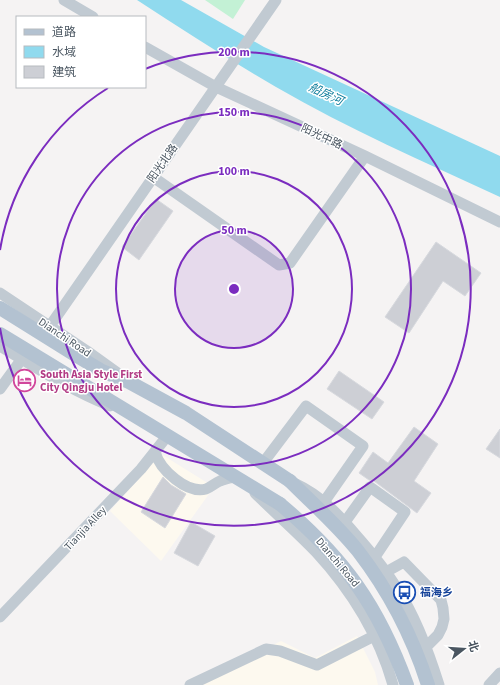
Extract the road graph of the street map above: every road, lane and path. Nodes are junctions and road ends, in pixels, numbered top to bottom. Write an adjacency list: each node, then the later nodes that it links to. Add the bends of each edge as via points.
1 (64, 0): 3 (street)
2 (276, 0): 5 (street, 阳光北路)
3 (91, 16)
4 (146, 48): 5 (street, 阳光中路)
5 (216, 87): 6 (street, 阳光中路); 7 (street, 阳光北路)
6 (365, 156): 7 (street, via 290,263 280,265); 8 (street, 阳光中路)
7 (153, 177): 11 (street, 阳光北路)
8 (500, 222)
9 (0, 293): 11 (street, Dianchi Road)
10 (0, 308): 15 (main road, Dianchi Road, bridge, via 102,371)
11 (50, 326): 15 (street, Dianchi Road)
12 (0, 334): 17 (main road, Dianchi Road)
13 (0, 346): 14 (street, Dianchi Road)
14 (21, 360): 16 (street); 17 (street, Dianchi Road, via 85,396)
15 (129, 382): 20 (main road, Dianchi Road, via 186,414)
16 (0, 389)
17 (135, 416): 18 (main road, Dianchi Road)
18 (168, 435): 19 (street, Tianjia Alley); 21 (main road, Dianchi Road)
19 (155, 452): 21 (street, via 157,462 162,468 190,489 206,489 221,480); 28 (street, Tianjia Alley)
20 (263, 463): 22 (main road, Dianchi Road); 24 (street, via 306,406 363,446)
21 (235, 477): 23 (main road, Dianchi Road)
22 (290, 481): 24 (street, Dianchi Road, via 311,490); 38 (main road, Dianchi Road, bridge, via 358,551 385,591)
23 (249, 486): 29 (street, Dianchi Road, via 316,552 339,579 361,611); 36 (main road, Dianchi Road, bridge, via 280,504 305,525 351,574 383,627)
24 (324, 502): 25 (street, Dianchi Road)
25 (345, 522): 26 (street, Dianchi Road); 26 (street, via 370,487 405,512)
26 (375, 558): 27 (street, Dianchi Road)
27 (386, 572): 30 (street, Dianchi Road, via 401,594); 30 (street, via 404,562 441,600 444,619 442,627)
28 (0, 618)
29 (374, 636): 34 (street, Dianchi Road); 35 (street, via 317,665 280,651 266,649)
30 (426, 647): 31 (street, Dianchi Road)
31 (433, 666): 37 (street, via 427,679); 39 (street, Dianchi Road)
32 (500, 673): 40 (street)
33 (500, 682): 41 (street)
34 (395, 683)
35 (190, 685)
36 (407, 685)
37 (418, 685)
38 (428, 685)
39 (439, 685)
40 (489, 685)
41 (498, 685)

